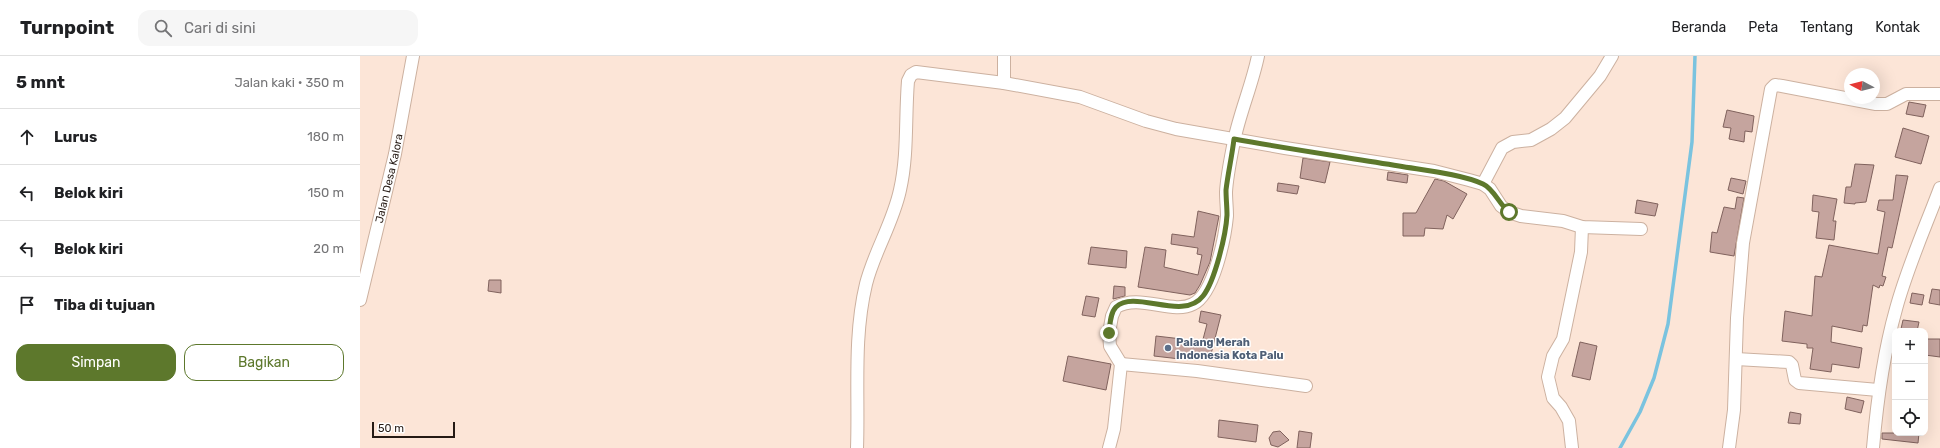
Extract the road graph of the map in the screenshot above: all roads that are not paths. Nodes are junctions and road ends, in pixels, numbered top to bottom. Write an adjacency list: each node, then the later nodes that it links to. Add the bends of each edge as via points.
1 (413, 56): 12 (street, Jalan Desa Kalora, via 394,154)
2 (1004, 56): 5 (street)
3 (1258, 56): 7 (street)
4 (1612, 56): 8 (street, via 1600,76 1565,118 1531,140 1512,142 1502,148)
5 (1004, 83): 7 (street, via 1080,97 1146,121); 17 (street, via 921,72 911,75 900,190 896,208 866,284 860,323 857,354)
6 (1940, 94): 13 (street, via 1906,94 1887,104 1876,104 1782,86 1771,88 1743,243)
7 (1234, 139): 8 (street, via 1434,171); 14 (street, via 1226,191 1227,214 1224,235 1209,286 1203,297 1194,304 1183,307 1132,302 1116,307 1109,333 1110,346)
8 (1483, 184): 10 (street, via 1509,212 1520,216 1563,221)
9 (1940, 188): 16 (street, via 1904,282)
10 (1582, 228): 11 (street); 19 (street, via 1582,252 1563,339 1553,356 1548,377 1553,398 1569,421)
11 (1641, 229)
12 (360, 300)
13 (1736, 358): 16 (street, via 1789,362 1792,364 1795,380 1799,383); 20 (street, via 1734,410)
14 (1121, 364): 15 (street, via 1197,371); 18 (street, via 1114,429)
15 (1306, 386)
16 (1878, 390): 21 (street)
17 (857, 448)
18 (1109, 448)
19 (1572, 448)
20 (1729, 448)
21 (1873, 448)

